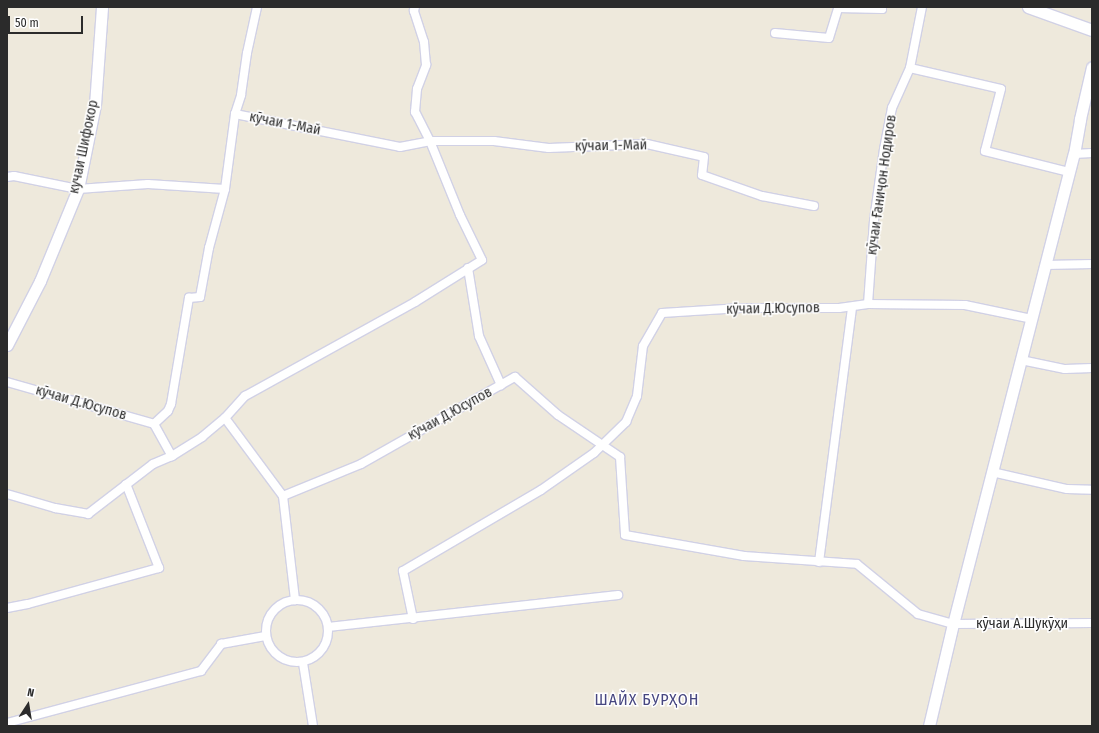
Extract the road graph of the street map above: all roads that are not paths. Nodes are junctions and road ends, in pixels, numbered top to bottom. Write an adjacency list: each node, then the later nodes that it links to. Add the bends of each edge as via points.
1 (102, 7): 18 (street, кучаи Шифокор, via 95,105)
2 (257, 7): 11 (street, via 241,95)
3 (415, 7): 12 (street, via 424,42 426,65 417,88 415,112)
4 (882, 7): 8 (street, via 838,8 829,38)
5 (922, 7): 10 (street, кӯчаи Ғаниҷон Нодиров)
6 (1028, 7): 7 (street)
7 (1092, 30)
8 (775, 33)
9 (1092, 67): 14 (street)
10 (910, 68): 15 (street, via 1001,89 985,151); 23 (street, кӯчаи Ғаниҷон Нодиров, via 892,108 884,149 874,220)
11 (235, 114): 12 (street, кӯчаи 1-Май, via 400,147); 17 (street)
12 (430, 141): 19 (street, кӯчаи 1-Май, via 494,141 549,148 647,144 704,157 702,175 762,196); 22 (street, via 460,215 482,260)
13 (1092, 153): 14 (street)
14 (1074, 154): 15 (street)
15 (1069, 172): 21 (street)
16 (7, 177): 18 (street, via 14,176)
17 (225, 189): 18 (street, via 148,184); 32 (street, via 200,298 189,298 171,404 168,411)
18 (78, 190): 26 (street, кучаи Шифокор, via 40,281)
19 (814, 206)
20 (1092, 264): 21 (street)
21 (1045, 265): 25 (street)
22 (468, 268): 30 (street, via 479,336); 31 (street, via 415,302 245,396)
23 (868, 304): 24 (street, кӯчаи Д.Юсупов); 25 (street, кӯчаи Д.Юсупов, via 965,305)
24 (852, 307): 33 (street, кӯчаи Д.Юсупов, via 741,308 662,313 643,346 637,396 632,409 626,422); 40 (street)
25 (1032, 319): 27 (street)
26 (7, 345)
27 (1021, 360): 28 (street, via 1065,369); 35 (street)
28 (1092, 368)
29 (7, 382): 32 (street, кӯчаи Д.Юсупов)
30 (501, 385): 33 (street, кӯчаи Д.Юсупов, via 515,378 558,415); 39 (street, кӯчаи Д.Юсупов, via 361,464)
31 (225, 418): 34 (street, via 202,437); 39 (street)
32 (154, 424): 34 (street)
33 (603, 445): 40 (street, кӯчаи А.Шукӯҳи, via 620,457 625,535 744,556); 44 (street, кӯчаи Д.Юсупов, via 541,490 403,571)
34 (172, 456): 36 (street, via 153,464)
35 (992, 472): 37 (street, via 1067,489); 46 (street)
36 (126, 484): 38 (street, via 88,514 55,508); 43 (street, via 159,568)
37 (1092, 490)
38 (7, 494)
39 (283, 496): 42 (street)
40 (819, 562): 46 (street, кӯчаи А.Шукӯҳи, via 857,564 918,614)
41 (618, 595): 44 (street)
42 (295, 600): 47 (street, via 306,601 317,607); 48 (street, via 282,603 272,611 266,623)
43 (7, 608)
44 (413, 618): 47 (street)
45 (1092, 623): 46 (street, кӯчаи А.Шукӯҳи)
46 (953, 624): 52 (street)
47 (328, 627): 49 (street, via 328,639 323,650)
48 (265, 636): 49 (street, via 269,648 278,657 290,662); 50 (street, via 221,644 200,671)
49 (303, 663): 51 (street)
50 (7, 723)
51 (313, 726)
52 (929, 726)

